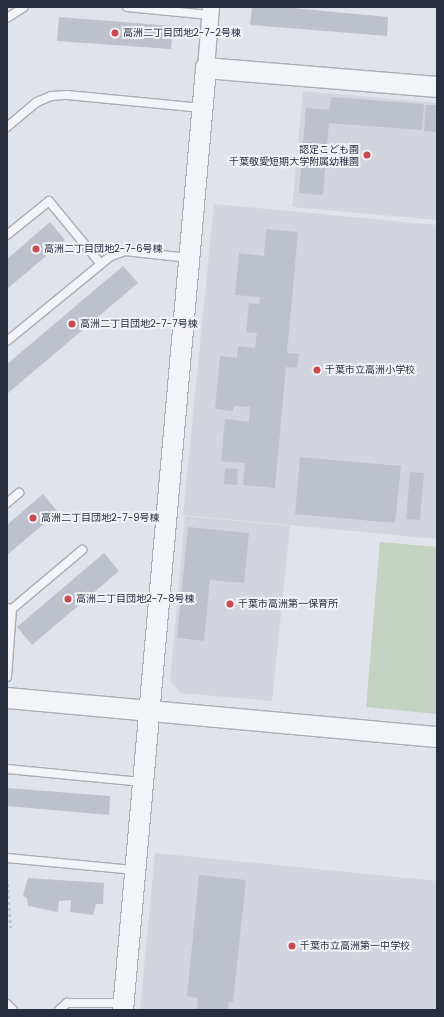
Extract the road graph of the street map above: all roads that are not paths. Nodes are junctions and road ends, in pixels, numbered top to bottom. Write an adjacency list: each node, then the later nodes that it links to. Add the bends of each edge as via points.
1 (24, 7): 4 (lane)
2 (127, 7): 3 (lane)
3 (211, 11): 5 (street)
4 (7, 18)
5 (206, 68): 6 (street); 7 (street)
6 (437, 87)
7 (203, 108): 8 (lane, via 68,95 51,96 37,102); 10 (street)
8 (7, 127)
9 (7, 235): 11 (lane, via 48,201)
10 (189, 258): 11 (lane, via 125,251); 19 (street)
11 (100, 263): 12 (lane)
12 (7, 341)
13 (19, 493): 14 (lane)
14 (7, 503)
15 (82, 550): 16 (lane)
16 (10, 608): 17 (lane)
17 (7, 677)
18 (7, 698): 19 (street)
19 (149, 712): 20 (street); 22 (street)
20 (437, 737)
21 (7, 769): 22 (lane)
22 (143, 782): 24 (street)
23 (7, 858): 24 (lane)
24 (135, 870): 26 (street)
25 (7, 1004): 27 (lane)
26 (123, 1007): 28 (lane, via 67,1003)
27 (12, 1010)
28 (59, 1010)

